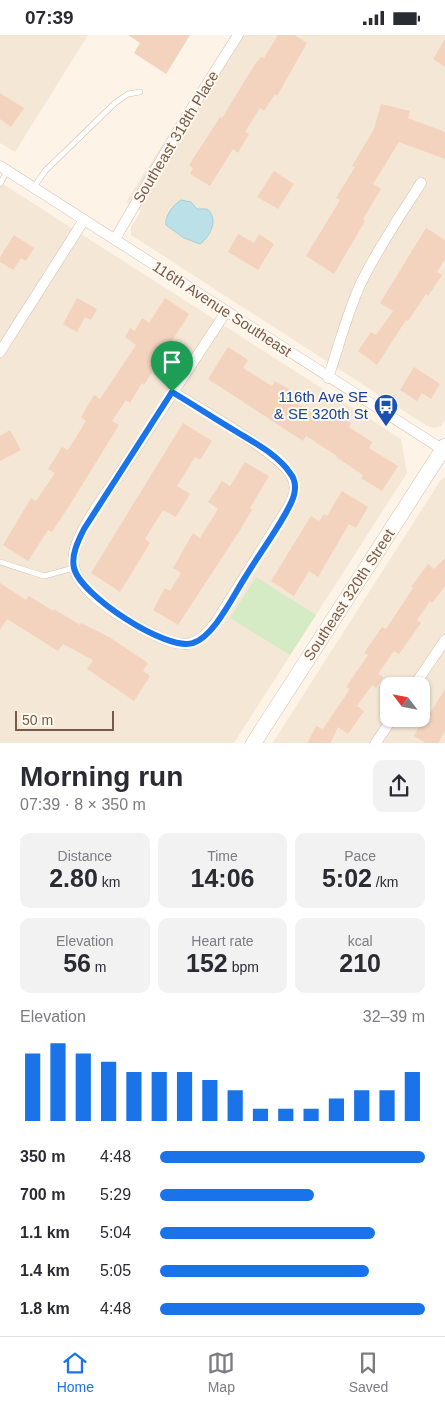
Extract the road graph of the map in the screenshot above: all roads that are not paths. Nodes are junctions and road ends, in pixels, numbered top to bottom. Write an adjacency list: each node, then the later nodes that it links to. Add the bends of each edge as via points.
1 (238, 35): 8 (street, Southeast 318th Place)
2 (140, 92): 6 (lane, via 128,94 115,103 45,171)
3 (4, 168): 5 (lane); 6 (street, 116th Avenue Southeast)
4 (421, 183): 11 (street, via 361,283)
5 (0, 184)
6 (34, 187): 7 (street, 116th Avenue Southeast)
7 (84, 220): 8 (street, 116th Avenue Southeast); 10 (street)
8 (115, 239): 9 (street, 116th Avenue Southeast)
9 (226, 312): 11 (street, 116th Avenue Southeast); 12 (street)
10 (0, 352)
11 (328, 378): 13 (street, 116th Avenue Southeast)
12 (172, 392): 15 (street, via 84,529 75,548); 15 (street, via 272,455 286,468 293,479 294,496 283,516 210,631 194,643 184,645 163,640 108,606 84,587)
13 (444, 449): 19 (street, Southeast 320th Street)
14 (0, 562): 15 (lane, via 44,577)
15 (74, 568)
16 (445, 640): 17 (street)
17 (420, 677)
18 (386, 727): 20 (street)
19 (253, 743)
20 (375, 743)

